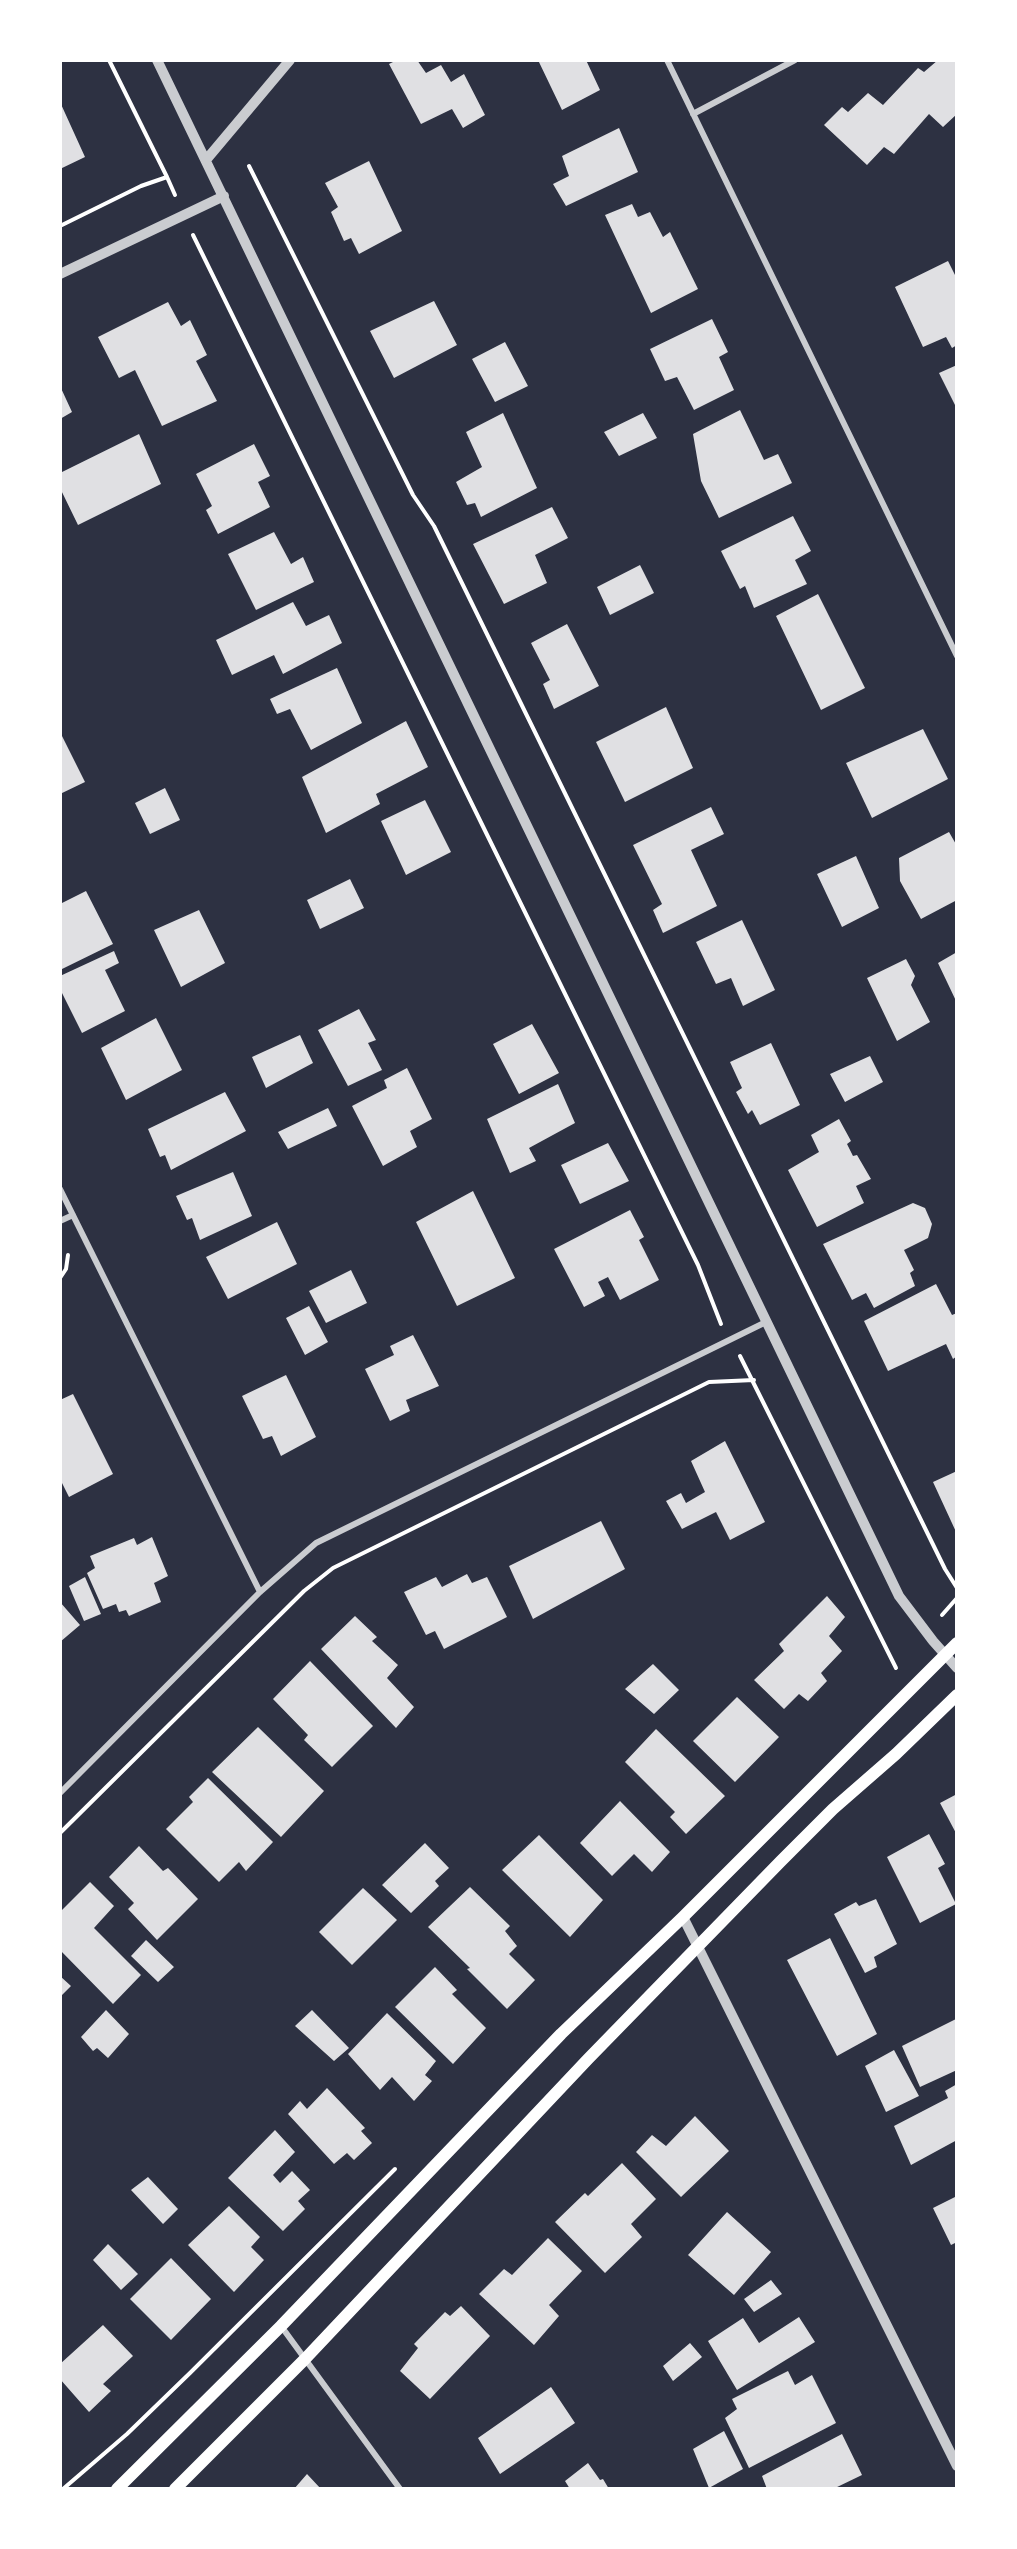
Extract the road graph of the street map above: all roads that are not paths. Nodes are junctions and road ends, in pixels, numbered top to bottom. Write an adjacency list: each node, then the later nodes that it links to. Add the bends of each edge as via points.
1 (157, 60): 6 (street)
2 (290, 60): 6 (street)
3 (667, 60): 5 (street)
4 (795, 60): 5 (street)
5 (693, 114): 9 (street)
6 (206, 160): 7 (street)
7 (224, 196): 8 (street); 13 (street)
8 (60, 274)
9 (957, 656)
10 (60, 1189): 11 (street)
11 (73, 1215): 12 (street); 14 (street)
12 (60, 1221)
13 (766, 1322): 14 (street, via 316,1543); 16 (street, via 899,1596)
14 (260, 1592): 19 (street)
15 (957, 1643): 16 (main road)
16 (945, 1655): 17 (street); 20 (main road)
17 (957, 1668)
18 (957, 1695): 21 (main road, via 833,1809)
19 (60, 1793)
20 (683, 1917): 21 (street); 22 (main road, via 561,2034)
21 (699, 1947): 23 (main road); 24 (street)
22 (280, 2326): 23 (street); 25 (main road)
23 (305, 2359): 26 (main road); 27 (street)
24 (957, 2466)
25 (117, 2489)
26 (175, 2489)
27 (399, 2489)

